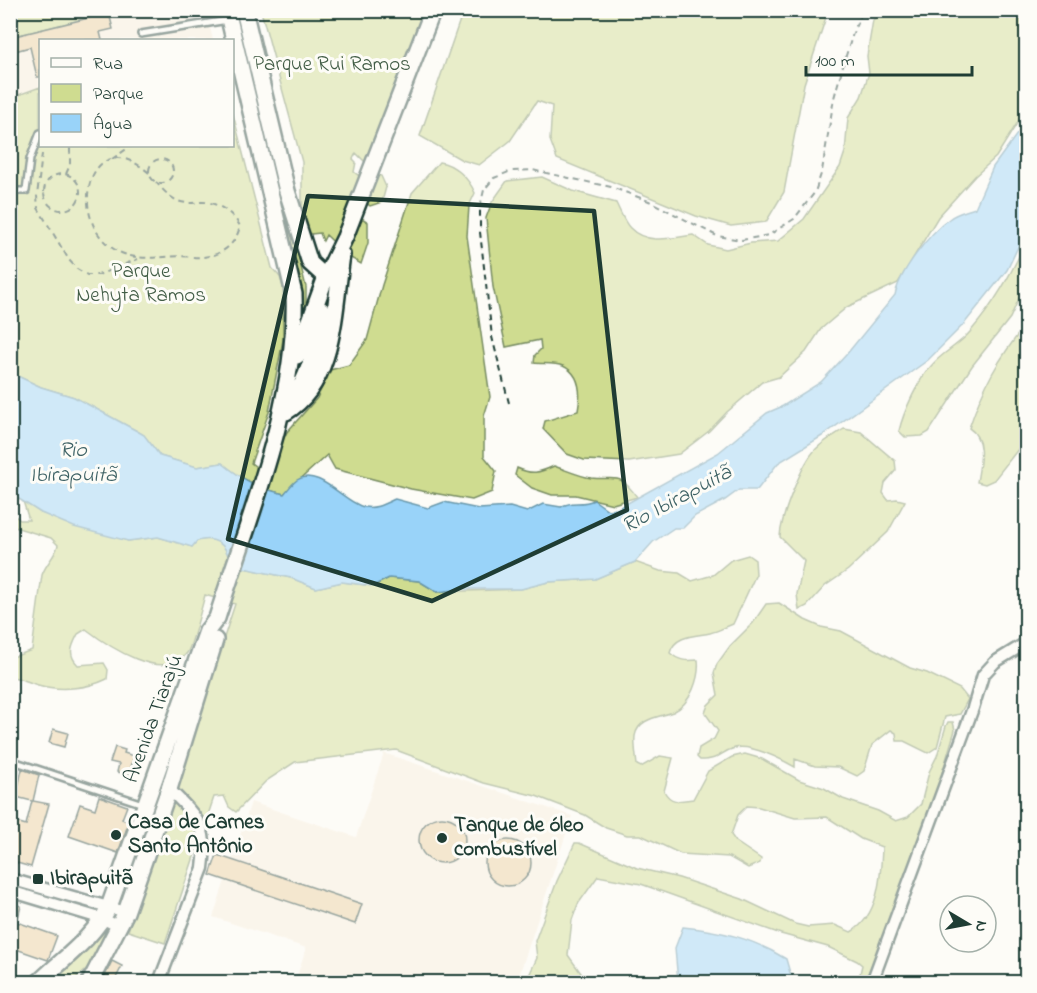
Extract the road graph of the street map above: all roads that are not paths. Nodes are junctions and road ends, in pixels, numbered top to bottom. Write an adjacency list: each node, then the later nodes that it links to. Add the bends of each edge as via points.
1 (244, 10): 10 (main road, via 287,191 310,263)
2 (433, 10): 9 (main road)
3 (228, 15): 4 (lane); 5 (main road)
4 (141, 34)
5 (232, 39)
6 (234, 48): 11 (main road, via 294,294)
7 (39, 136): 8 (lane, via 30,159 26,191)
8 (15, 191)
9 (345, 237): 10 (main road); 12 (main road, via 332,338 317,381)
10 (327, 274): 11 (main road); 12 (main road, via 314,355)
11 (288, 379): 12 (main road)
12 (282, 418): 13 (main road)
13 (218, 612): 16 (main road, Avenida Tiarajú, via 217,632); 17 (main road, Avenida Tiarajú, via 207,631)
14 (1026, 643): 28 (street, via 995,662 983,675)
15 (10, 759): 17 (lane)
16 (170, 789): 20 (main road, Avenida Tiarajú); 27 (street, via 197,818 206,849 203,868)
17 (146, 805): 21 (main road, Avenida Tiarajú)
18 (10, 879): 21 (street)
19 (10, 891): 21 (street)
20 (126, 912): 21 (street); 22 (main road, Avenida Tiarajú)
21 (106, 913): 22 (street); 24 (main road, Avenida Tiarajú)
22 (120, 927): 23 (main road, Avenida Tiarajú)
23 (99, 966): 25 (main road, Avenida Tiarajú); 26 (main road)
24 (39, 982)
25 (79, 982)
26 (90, 982)
27 (159, 982)
28 (872, 982)

